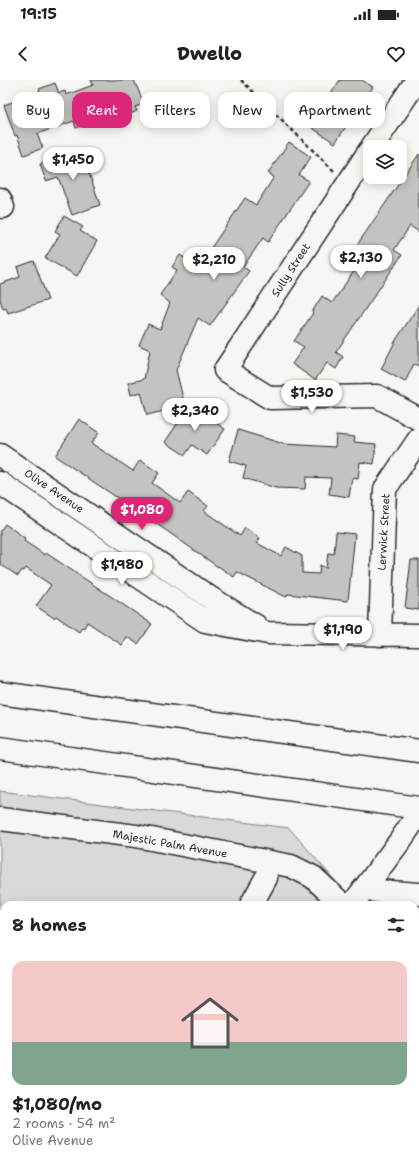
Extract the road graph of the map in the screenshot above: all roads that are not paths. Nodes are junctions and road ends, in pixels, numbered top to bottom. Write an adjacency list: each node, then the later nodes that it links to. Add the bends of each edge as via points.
1 (417, 80): 2 (main road)
2 (377, 140)
3 (363, 161): 4 (main road, Sully Street, via 225,370 270,398 377,396)
4 (419, 419)
5 (419, 439): 9 (main road, Lerwick Street, via 385,489)
6 (0, 455): 8 (main road, Olive Avenue, via 212,599)
7 (0, 483): 8 (main road, via 205,621)
8 (268, 633): 9 (main road)
9 (380, 634): 10 (main road)
10 (419, 635)
11 (0, 693): 13 (main road)
12 (0, 748): 14 (main road)
13 (419, 751)
14 (419, 808)
15 (419, 813): 19 (main road)
16 (0, 819): 20 (main road, Majestic Palm Avenue, via 136,836 291,866 313,877)
17 (266, 878): 21 (main road)
18 (419, 894): 19 (main road)
19 (358, 897)
20 (337, 899)
21 (253, 901)

